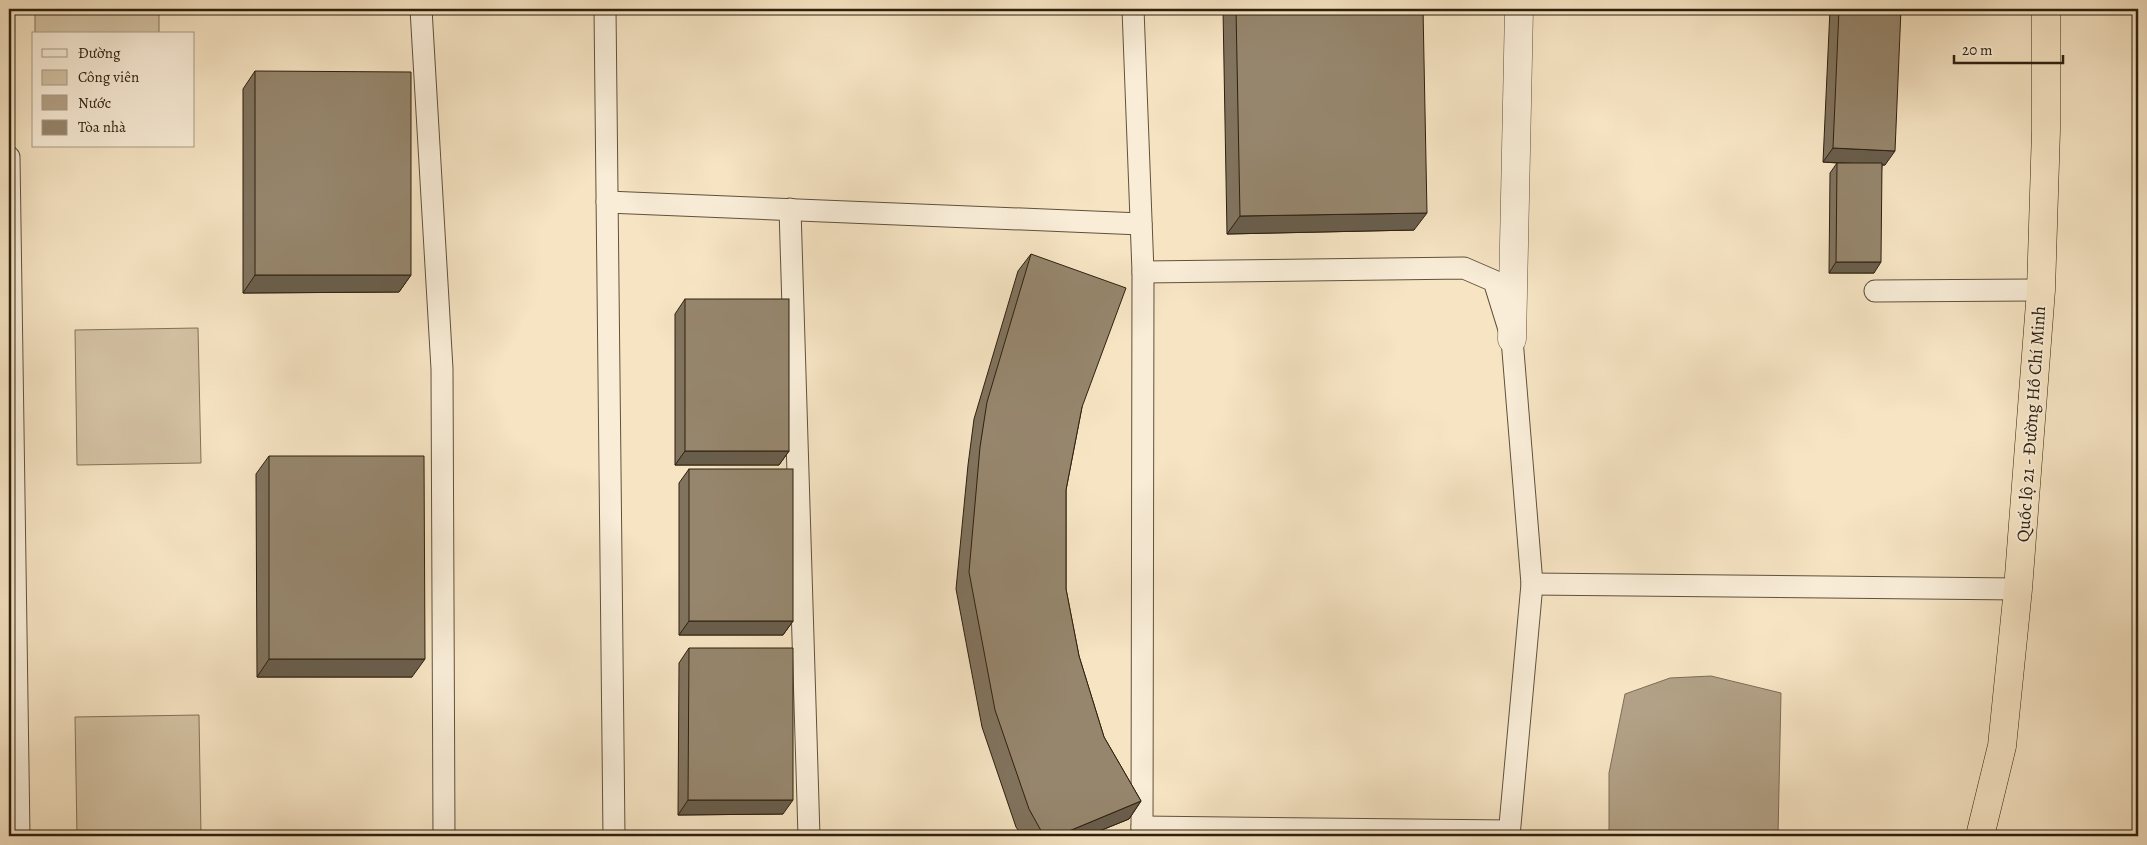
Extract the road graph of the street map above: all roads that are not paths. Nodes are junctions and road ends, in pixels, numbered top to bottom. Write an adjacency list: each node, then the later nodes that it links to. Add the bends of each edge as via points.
1 (421, 9): 19 (lane, via 442,369)
2 (605, 9): 7 (lane)
3 (1133, 9): 9 (lane)
4 (1519, 9): 13 (street)
5 (2046, 9): 11 (highway, Quốc lộ 21 - Đường Hồ Chí Minh)
6 (9, 157): 18 (lane)
7 (607, 202): 8 (lane); 20 (lane)
8 (790, 209): 9 (lane); 21 (lane)
9 (1141, 224): 10 (lane)
10 (1143, 272): 13 (lane, via 1464,268 1494,281); 16 (lane)
11 (2041, 290): 12 (lane); 15 (highway, Quốc lộ 21 - Đường Hồ Chí Minh)
12 (1874, 291)
13 (1512, 339): 14 (lane)
14 (1532, 584): 15 (lane); 17 (lane)
15 (2018, 589): 22 (highway, Quốc lộ 21 - Đường Hồ Chí Minh, via 2002,746)
16 (1142, 832): 17 (lane)
17 (1509, 834)
18 (19, 836)
19 (444, 836)
20 (614, 836)
21 (809, 836)
22 (1980, 836)

